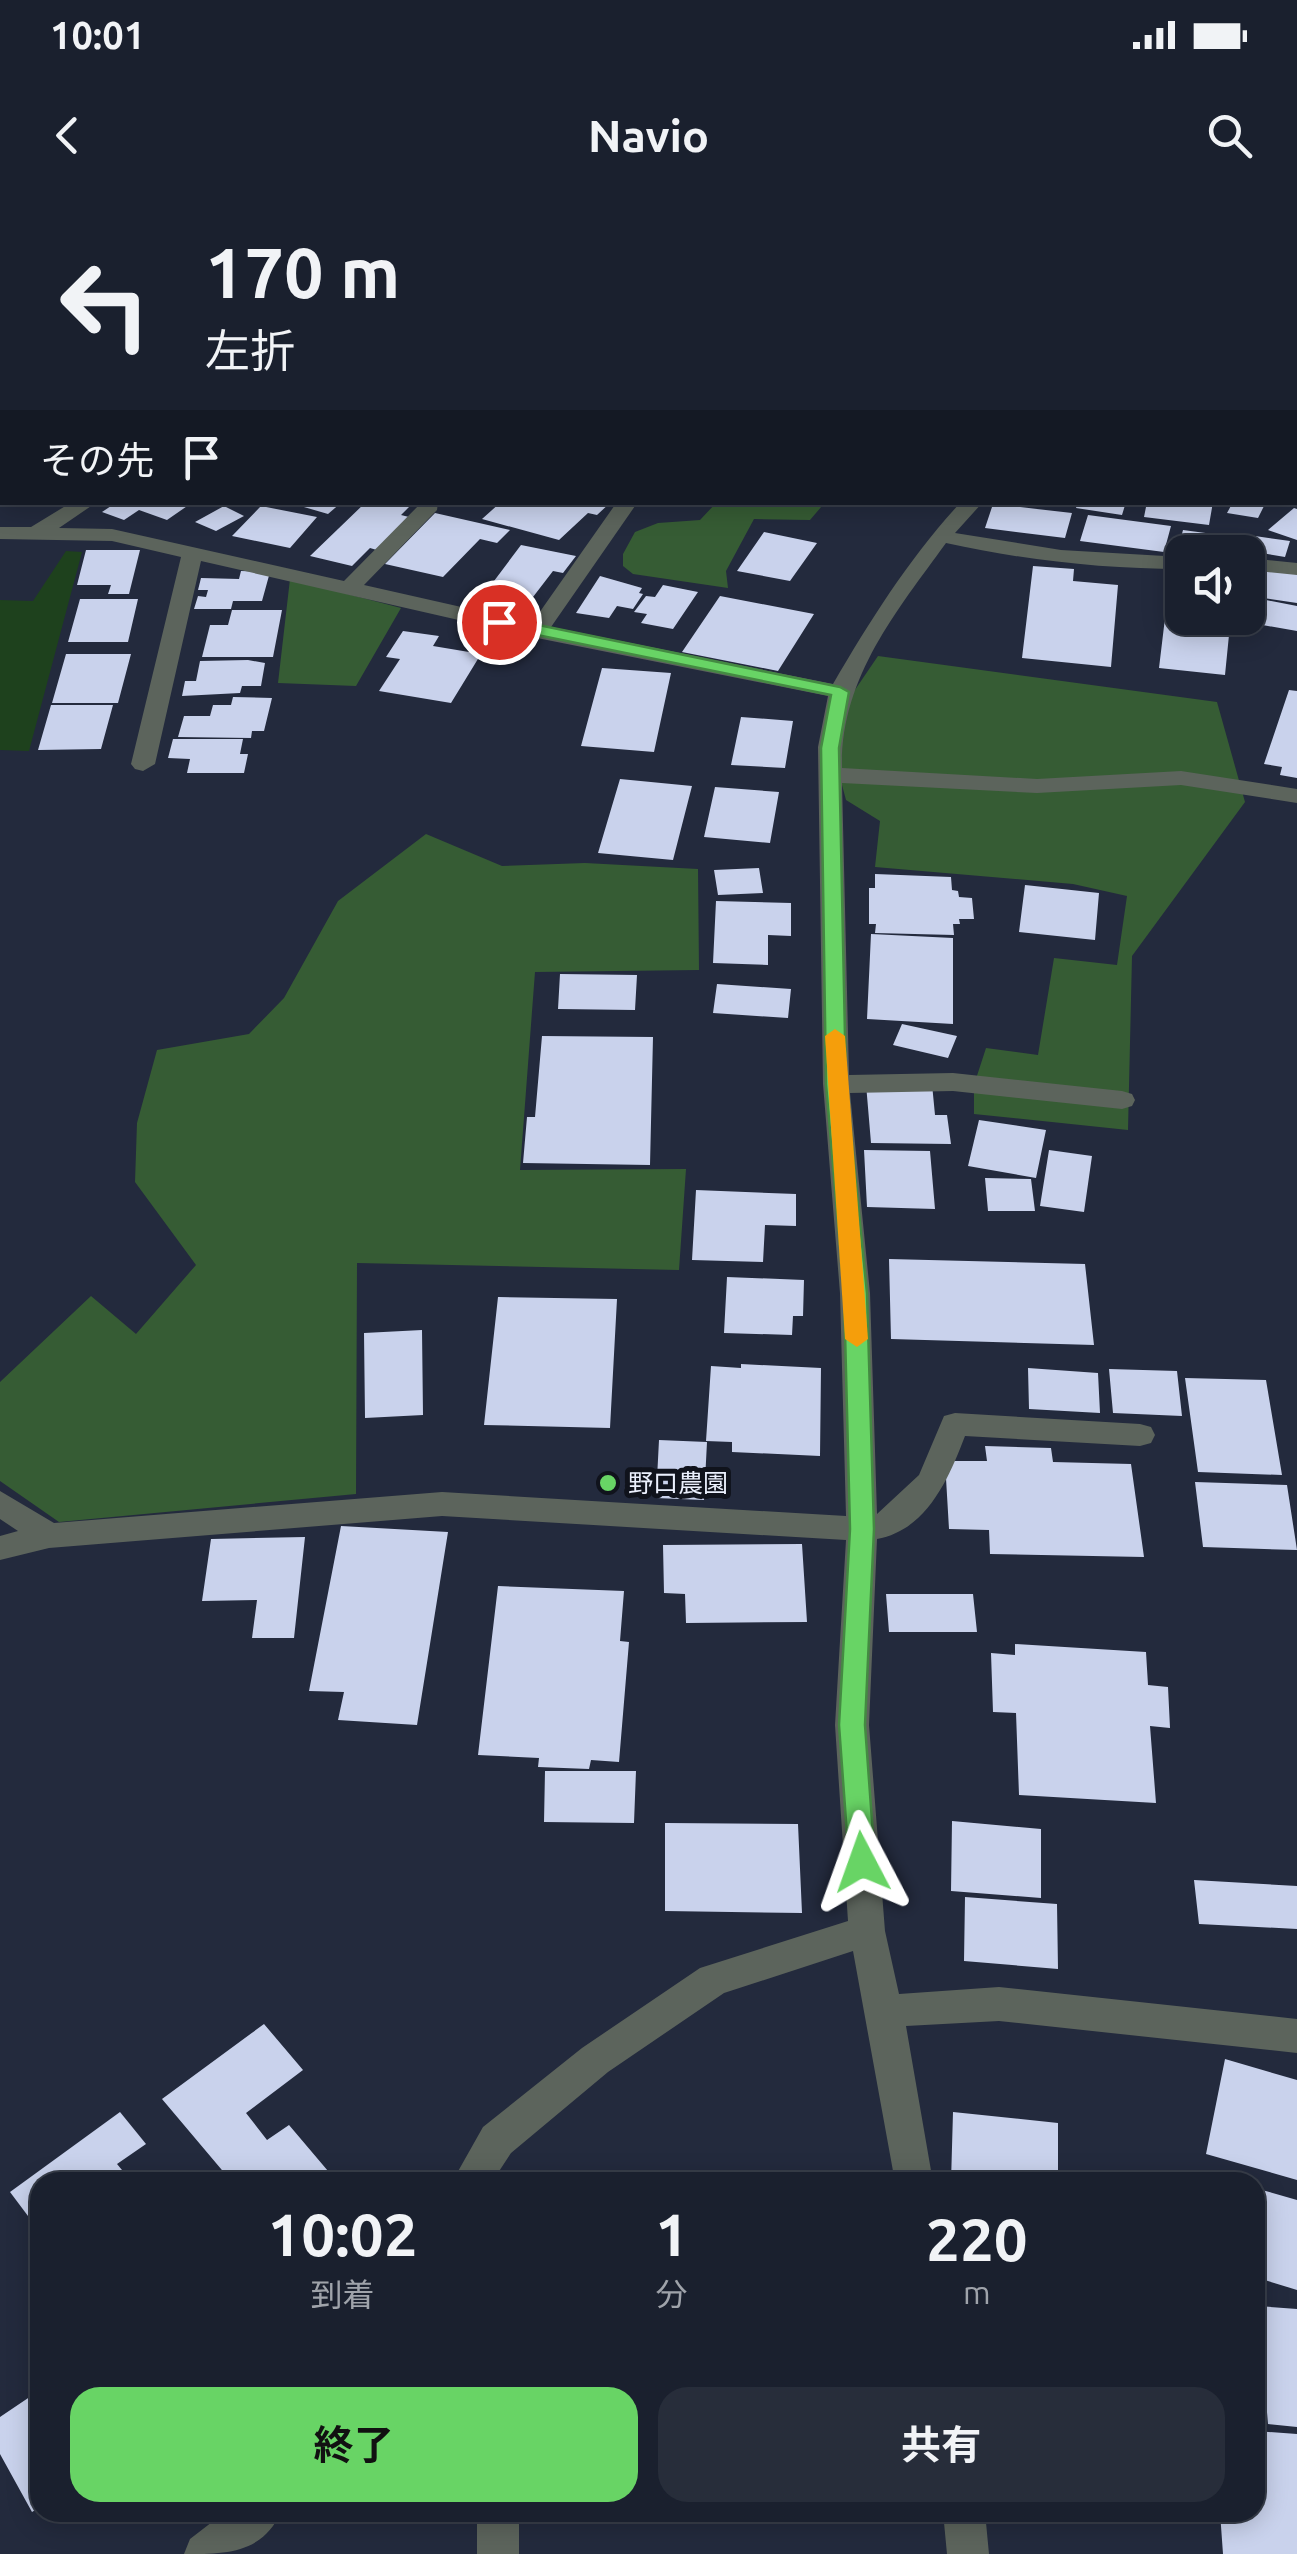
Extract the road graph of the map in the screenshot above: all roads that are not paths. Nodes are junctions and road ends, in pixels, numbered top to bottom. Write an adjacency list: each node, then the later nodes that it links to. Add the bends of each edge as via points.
1 (82, 505): 6 (street)
2 (970, 505): 7 (street)
3 (430, 506): 12 (street)
4 (625, 506): 13 (street)
5 (0, 533): 6 (street)
6 (35, 534): 8 (street, via 112,535)
7 (941, 536): 9 (street); 14 (street, via 888,608)
8 (192, 554): 12 (street); 15 (street)
9 (1165, 562)
10 (1265, 565): 11 (street)
11 (1297, 568)
12 (350, 587): 13 (street)
13 (536, 631): 14 (street)
14 (840, 692): 16 (street)
15 (143, 764)
16 (832, 775): 17 (street, via 1037,786 1181,778); 18 (street)
17 (1297, 796)
18 (836, 1084): 19 (street, via 952,1082); 22 (street, via 856,1293)
19 (1122, 1100)
20 (1140, 1435): 22 (street, via 955,1424 932,1481 891,1524)
21 (0, 1502): 23 (street)
22 (862, 1529): 23 (street, via 442,1504); 25 (street, via 852,1725)
23 (50, 1536): 24 (street)
24 (0, 1548)
25 (867, 1932): 26 (street); 28 (street, via 713,1980 595,2060)
26 (885, 2011): 27 (street, via 999,2004); 31 (street)
27 (1297, 2036)
28 (497, 2140): 29 (street); 30 (street)
29 (476, 2172)
30 (497, 2172)
31 (912, 2172)
32 (247, 2522): 35 (street)
33 (498, 2522): 36 (street)
34 (965, 2522): 37 (street)
35 (205, 2554)
36 (498, 2554)
37 (968, 2554)

